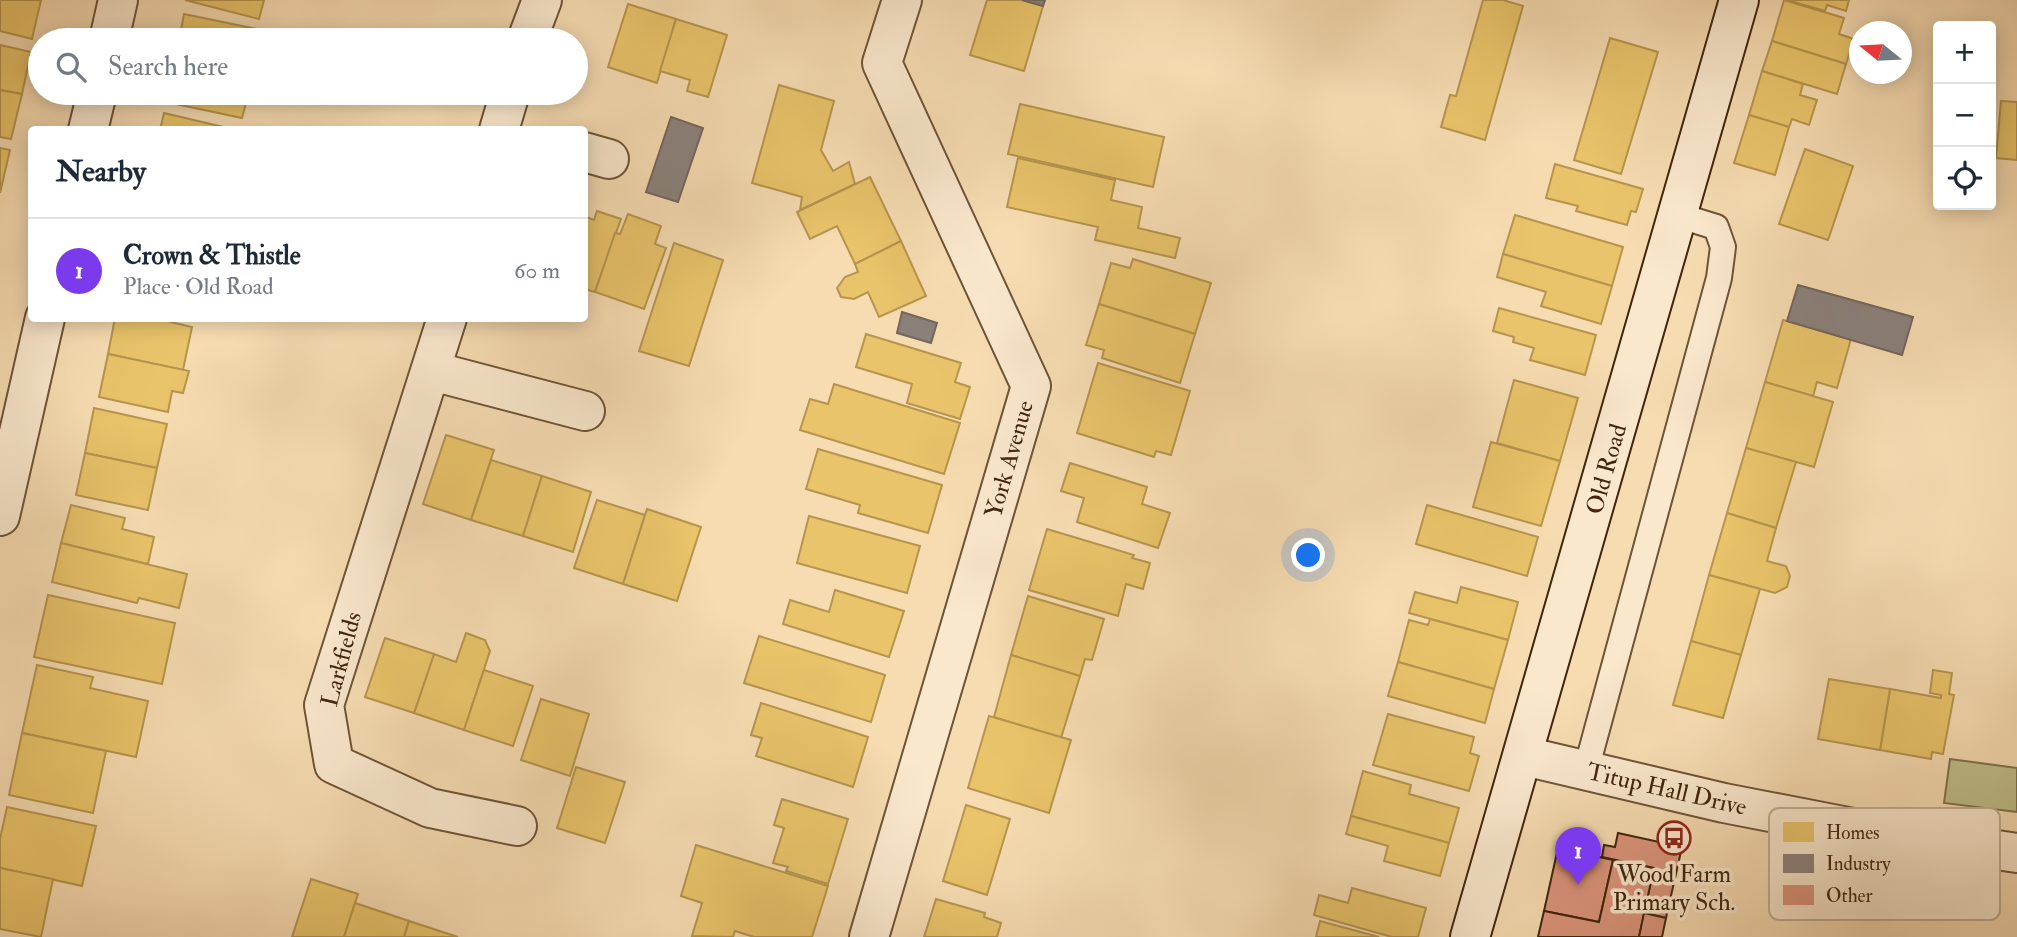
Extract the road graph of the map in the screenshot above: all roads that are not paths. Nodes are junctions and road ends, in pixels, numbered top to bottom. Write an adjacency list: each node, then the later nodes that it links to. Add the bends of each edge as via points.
1 (118, 0): 5 (street)
2 (542, 0): 6 (street)
3 (902, 0): 21 (street, York Avenue, via 883,63 1031,386)
4 (1739, 0): 11 (street, Old Road)
5 (112, 28)
6 (532, 28)
7 (94, 105): 9 (street)
8 (506, 105): 10 (street)
9 (90, 126)
10 (500, 126)
11 (1677, 215): 17 (street, Old Road); 18 (lane, via 1716,227 1723,247 1719,278)
12 (44, 322): 16 (street)
13 (446, 322): 14 (street, Larkfields)
14 (432, 371): 15 (street); 20 (street, Larkfields, via 324,705 334,764 430,808)
15 (585, 411)
16 (0, 516)
17 (1524, 756): 18 (street, Titup Hall Drive); 22 (street, Old Road)
18 (1586, 770): 19 (street, Titup Hall Drive)
19 (1769, 812)
20 (517, 826)
21 (869, 937)
22 (1470, 937)

